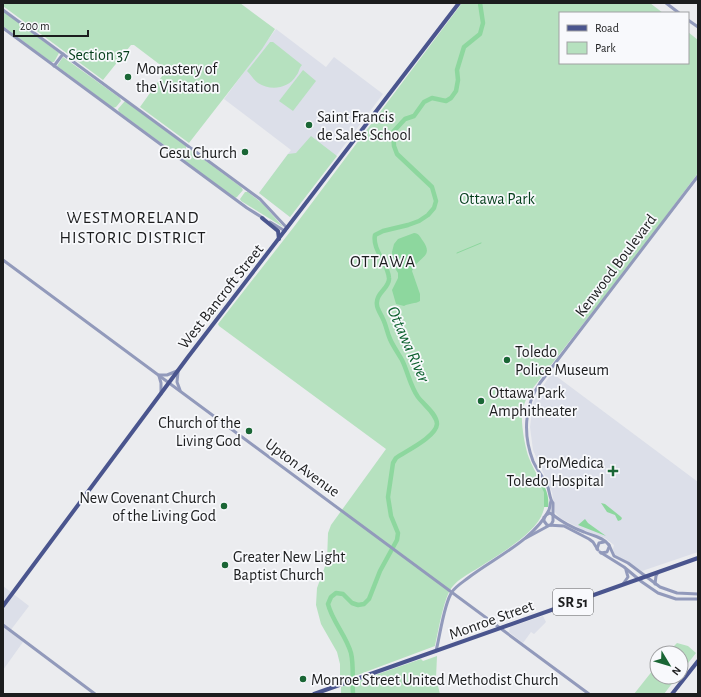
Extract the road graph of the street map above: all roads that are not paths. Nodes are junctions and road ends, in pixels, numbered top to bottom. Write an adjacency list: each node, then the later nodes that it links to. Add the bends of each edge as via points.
1 (459, 3): 12 (main road, West Bancroft Street)
2 (666, 3): 4 (street)
3 (3, 10): 8 (street)
4 (678, 12)
5 (689, 21): 7 (street)
6 (3, 28): 9 (street)
7 (698, 28)
8 (62, 54): 9 (street); 12 (street, via 260,200)
9 (54, 66): 11 (street)
10 (698, 176): 20 (street, Kenwood Boulevard, via 532,396 526,419 527,440)
11 (262, 218): 12 (street); 13 (main road, via 278,231)
12 (286, 230): 13 (main road, West Bancroft Street)
13 (279, 239): 15 (main road, West Bancroft Street)
14 (3, 260): 16 (street, Upton Avenue)
15 (178, 371): 16 (street, via 167,375); 17 (main road, West Bancroft Street); 18 (street, via 177,382)
16 (158, 374): 17 (street, Upton Avenue); 19 (street, via 161,383)
17 (169, 383): 18 (street, Upton Avenue); 19 (main road, West Bancroft Street)
18 (181, 391): 35 (street, Upton Avenue)
19 (160, 394): 38 (main road, West Bancroft Street)
20 (551, 501): 21 (street, Kenwood Boulevard); 22 (street)
21 (553, 515): 22 (street); 23 (street); 25 (street)
22 (545, 516): 23 (street, via 545,522); 24 (street)
23 (550, 525): 24 (street); 27 (street, via 566,527 590,539)
24 (526, 538): 35 (street, via 476,572)
25 (604, 542): 26 (street); 27 (street, via 598,544)
26 (609, 545): 27 (street, via 607,552); 31 (street, via 614,556)
27 (599, 551): 29 (street)
28 (698, 558): 30 (main road, Monroe Street / SR 51)
29 (626, 568): 32 (street); 33 (street, via 628,577)
30 (659, 572): 31 (main road, Monroe Street / SR 51); 34 (street)
31 (645, 577): 32 (main road, Monroe Street / SR 51); 34 (street)
32 (639, 579): 33 (main road, Monroe Street / SR 51); 37 (street, via 651,589 666,596)
33 (623, 584): 40 (main road, Monroe Street / SR 51)
34 (655, 584): 36 (street, via 675,593)
35 (452, 592): 40 (street, Upton Avenue); 41 (street)
36 (698, 594)
37 (698, 599)
38 (3, 606)
39 (3, 625): 43 (street)
40 (500, 628): 41 (main road, Monroe Street / SR 51); 45 (street, Upton Avenue)
41 (436, 651): 44 (main road, Monroe Street / SR 51)
42 (698, 661): 46 (main road)
43 (96, 694)
44 (314, 694)
45 (589, 694)
46 (672, 694)

